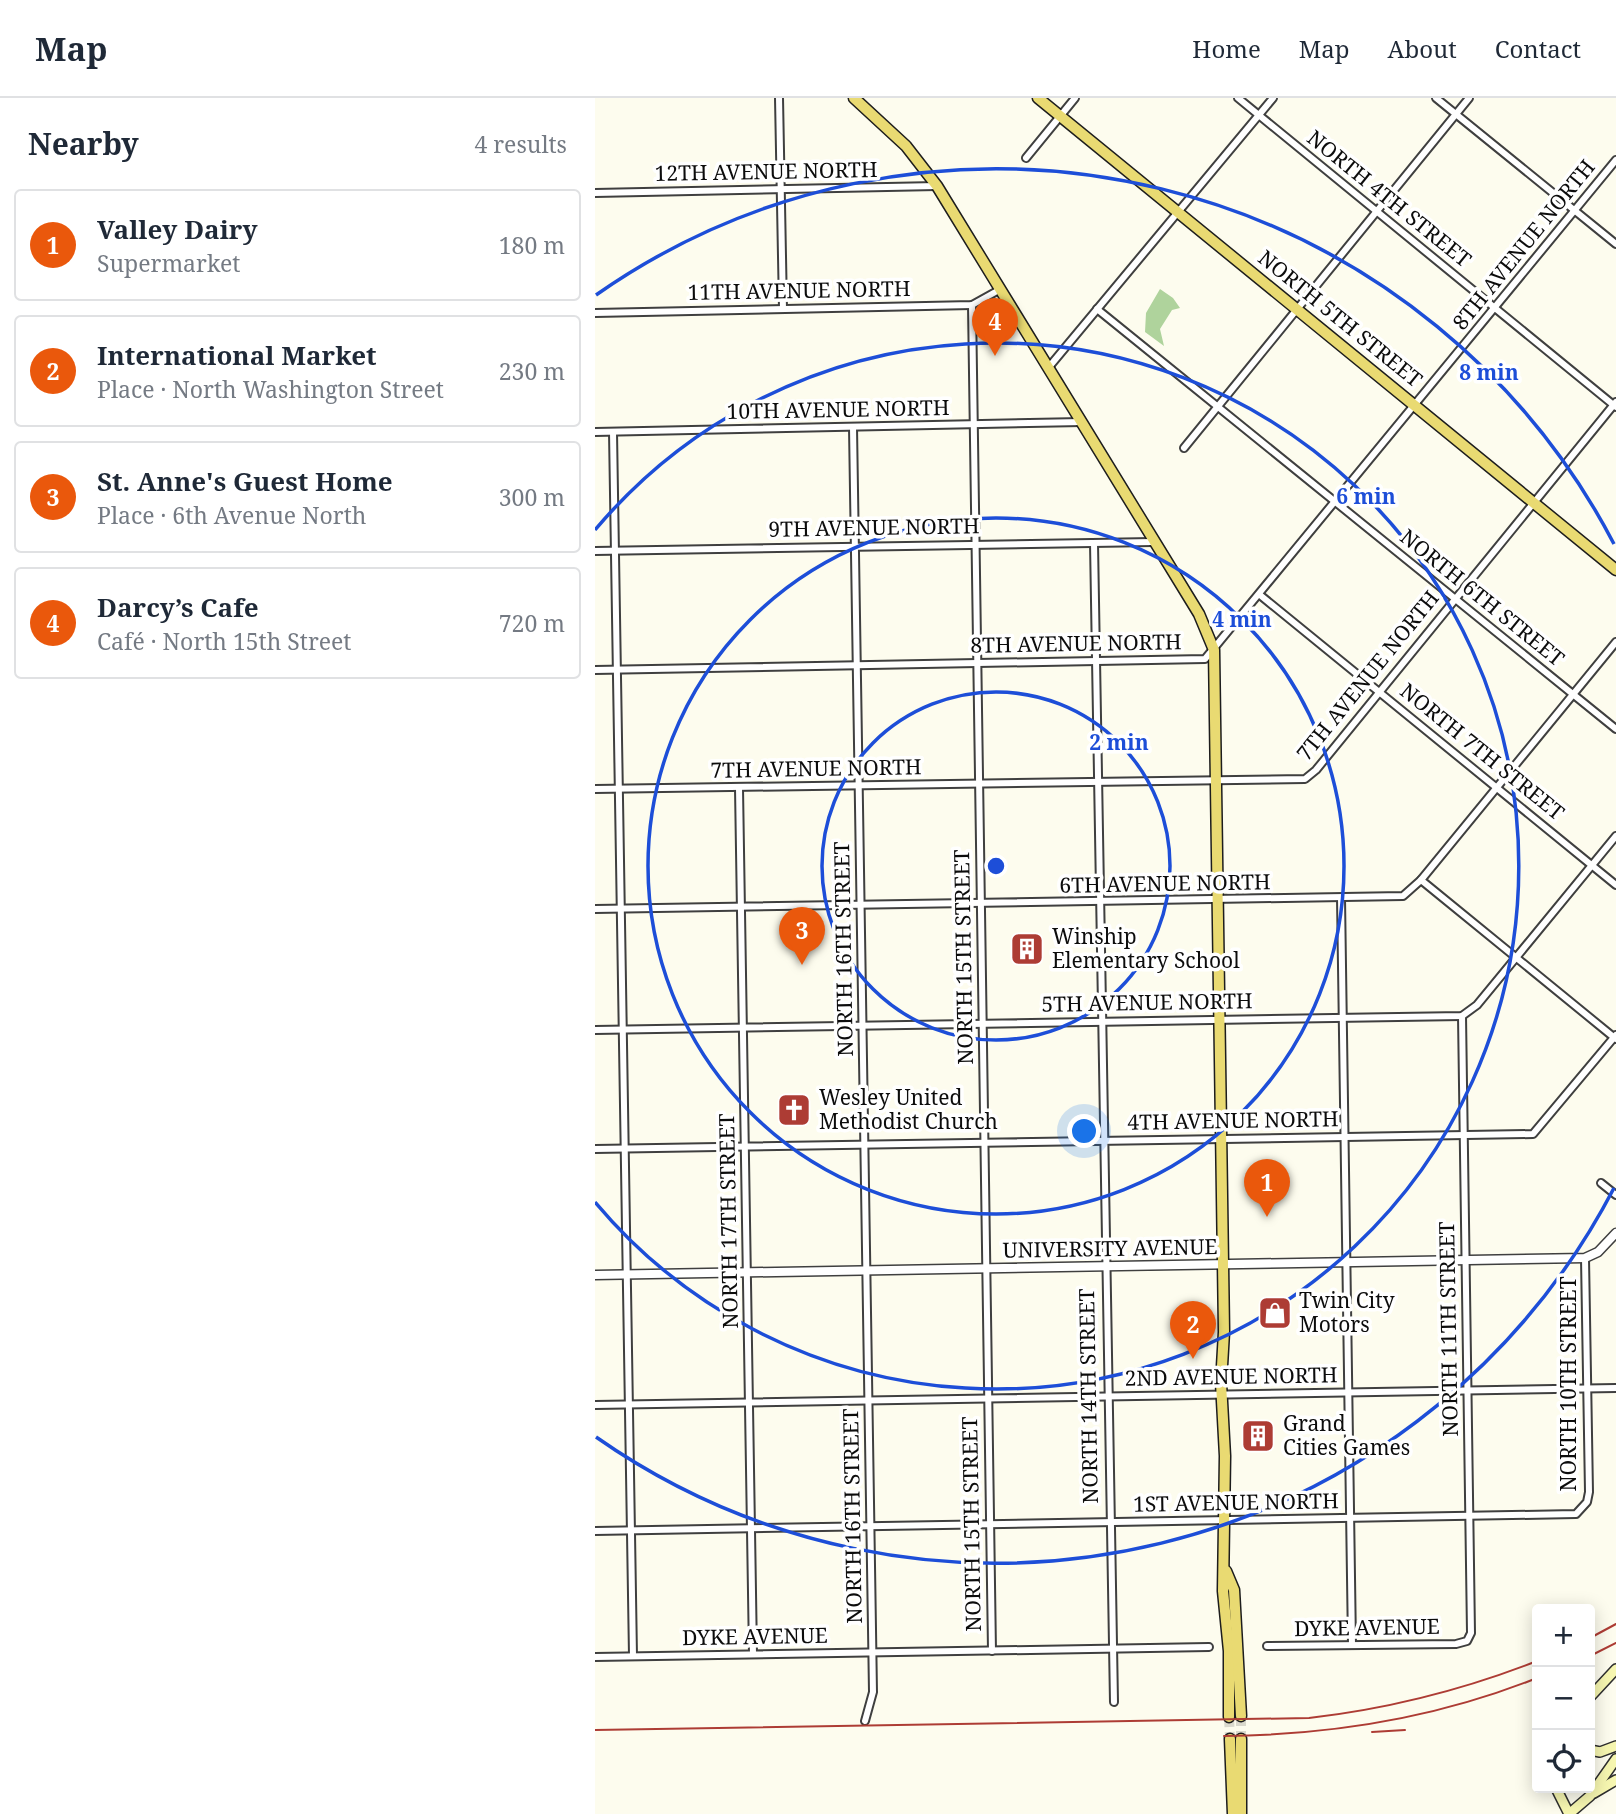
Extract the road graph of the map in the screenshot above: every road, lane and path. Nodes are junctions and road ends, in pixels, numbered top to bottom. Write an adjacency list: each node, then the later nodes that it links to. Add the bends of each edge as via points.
1 (779, 98): 15 (street)
2 (854, 98): 14 (main road, via 906,146)
3 (1038, 98): 11 (main road, NORTH 5TH STREET)
4 (1075, 98): 11 (street)
5 (1238, 98): 10 (street, NORTH 4TH STREET)
6 (1273, 98): 10 (street)
7 (1436, 98): 9 (street)
8 (1469, 98): 9 (street)
9 (1456, 114): 17 (street); 18 (street)
10 (1259, 115): 17 (street, NORTH 4TH STREET); 19 (street)
11 (1060, 116): 12 (street); 19 (main road, NORTH 5TH STREET)
12 (1026, 158)
13 (1616, 160): 18 (street, 8TH AVENUE NORTH)
14 (937, 186): 15 (street, 12TH AVENUE NORTH); 21 (main road)
15 (781, 190): 16 (street, 12TH AVENUE NORTH); 25 (street)
16 (595, 193)
17 (1377, 211): 23 (street); 24 (street, NORTH 4TH STREET)
18 (1575, 211): 20 (street); 24 (street, 8TH AVENUE NORTH)
19 (1179, 212): 23 (main road, NORTH 5TH STREET); 26 (street)
20 (1616, 244)
21 (999, 290): 22 (street, 11TH AVENUE NORTH); 28 (main road)
22 (972, 305): 25 (street, 11TH AVENUE NORTH); 33 (street, NORTH 15TH STREET)
23 (1297, 308): 30 (street); 31 (main road, NORTH 5TH STREET)
24 (1495, 308): 29 (street, NORTH 4TH STREET); 31 (street, 8TH AVENUE NORTH)
25 (783, 309): 27 (street, 11TH AVENUE NORTH)
26 (1097, 309): 28 (street); 30 (street, NORTH 6TH STREET)
27 (595, 313)
28 (1049, 367): 32 (main road)
29 (1615, 404): 39 (street, 7TH AVENUE NORTH)
30 (1217, 406): 37 (street); 38 (street, NORTH 6TH STREET)
31 (1415, 406): 38 (street, 8TH AVENUE NORTH); 39 (main road, NORTH 5TH STREET)
32 (1081, 422): 33 (street, 10TH AVENUE NORTH); 40 (main road)
33 (972, 425): 34 (street, 10TH AVENUE NORTH); 42 (street, NORTH 15TH STREET)
34 (853, 427): 36 (street, 10TH AVENUE NORTH); 43 (street, NORTH 16TH STREET)
35 (595, 432): 36 (street, 10TH AVENUE NORTH)
36 (613, 432): 45 (street)
37 (1184, 448)
38 (1336, 501): 47 (street, 8TH AVENUE NORTH); 48 (street, NORTH 6TH STREET)
39 (1533, 503): 46 (main road, NORTH 5TH STREET); 48 (street, 7TH AVENUE NORTH)
40 (1153, 542): 41 (street, 9TH AVENUE NORTH); 50 (main road, via 1199,614)
41 (1094, 543): 42 (street, 9TH AVENUE NORTH); 51 (street, NORTH 14TH STREET)
42 (975, 544): 43 (street, 9TH AVENUE NORTH); 52 (street, NORTH 15TH STREET)
43 (855, 547): 45 (street, 9TH AVENUE NORTH); 53 (street, NORTH 16TH STREET)
44 (595, 551): 45 (street, 9TH AVENUE NORTH)
45 (616, 551): 55 (street)
46 (1616, 570)
47 (1260, 595): 50 (street, 8TH AVENUE NORTH); 56 (street, NORTH 7TH STREET)
48 (1454, 598): 56 (street, 7TH AVENUE NORTH); 57 (street, NORTH 6TH STREET)
49 (1616, 642): 57 (street, 6TH AVENUE NORTH)
50 (1214, 650): 51 (street, 8TH AVENUE NORTH, via 1205,659); 59 (main road)
51 (1096, 662): 52 (street, 8TH AVENUE NORTH); 60 (street, NORTH 14TH STREET)
52 (976, 664): 53 (street, 8TH AVENUE NORTH); 61 (street, NORTH 15TH STREET)
53 (857, 666): 55 (street, 8TH AVENUE NORTH); 62 (street, NORTH 16TH STREET)
54 (595, 670): 55 (street, 8TH AVENUE NORTH)
55 (617, 670): 66 (street)
56 (1379, 691): 59 (street, 7TH AVENUE NORTH, via 1305,779); 63 (street, NORTH 7TH STREET)
57 (1573, 694): 58 (street, NORTH 6TH STREET); 63 (street, 6TH AVENUE NORTH)
58 (1616, 729)
59 (1216, 779): 60 (street, 7TH AVENUE NORTH); 72 (main road)
60 (1097, 780): 61 (street, 7TH AVENUE NORTH); 73 (street, NORTH 14TH STREET)
61 (979, 783): 62 (street, 7TH AVENUE NORTH); 74 (street, NORTH 15TH STREET)
62 (859, 786): 64 (street, 7TH AVENUE NORTH); 75 (street, NORTH 16TH STREET)
63 (1498, 787): 68 (street, NORTH 7TH STREET); 69 (street, 6TH AVENUE NORTH)
64 (739, 788): 66 (street, 7TH AVENUE NORTH); 76 (street, NORTH 17TH STREET)
65 (595, 789): 66 (street, 7TH AVENUE NORTH)
66 (619, 789): 78 (street)
67 (1616, 836): 68 (street)
68 (1592, 865): 70 (street, NORTH 7TH STREET); 79 (street)
69 (1421, 880): 71 (street, 6TH AVENUE NORTH, via 1403,896); 79 (street)
70 (1616, 885)
71 (1341, 898): 72 (street, 6TH AVENUE NORTH); 81 (street)
72 (1218, 900): 73 (street, 6TH AVENUE NORTH); 82 (main road)
73 (1100, 902): 74 (street, 6TH AVENUE NORTH); 83 (street, NORTH 14TH STREET)
74 (980, 904): 75 (street, 6TH AVENUE NORTH); 84 (street, NORTH 15TH STREET)
75 (861, 906): 76 (street, 6TH AVENUE NORTH); 85 (street, NORTH 16TH STREET)
76 (742, 907): 78 (street, 6TH AVENUE NORTH); 86 (street, NORTH 17TH STREET)
77 (595, 909): 78 (street, 6TH AVENUE NORTH)
78 (621, 909): 87 (street)
79 (1516, 958): 80 (street); 89 (street)
80 (1462, 1016): 81 (street, 5TH AVENUE NORTH); 90 (street, NORTH 11TH STREET)
81 (1343, 1018): 82 (street, 5TH AVENUE NORTH); 91 (street)
82 (1220, 1019): 83 (street, 5TH AVENUE NORTH); 92 (main road)
83 (1101, 1021): 84 (street, 5TH AVENUE NORTH); 93 (street, NORTH 14TH STREET)
84 (982, 1023): 85 (street, 5TH AVENUE NORTH); 94 (street, NORTH 15TH STREET)
85 (862, 1025): 86 (street, 5TH AVENUE NORTH); 95 (street, NORTH 16TH STREET)
86 (742, 1027): 87 (street, 5TH AVENUE NORTH); 96 (street, NORTH 17TH STREET)
87 (624, 1029): 88 (street, 5TH AVENUE NORTH); 98 (street)
88 (595, 1030)
89 (1615, 1037): 90 (street, 4TH AVENUE NORTH, via 1534,1135)
90 (1464, 1135): 91 (street, 4TH AVENUE NORTH); 103 (street, NORTH 11TH STREET)
91 (1345, 1137): 92 (street, 4TH AVENUE NORTH); 104 (street)
92 (1221, 1139): 93 (street, 4TH AVENUE NORTH); 105 (main road)
93 (1103, 1141): 94 (street, 4TH AVENUE NORTH); 106 (street, NORTH 14TH STREET)
94 (984, 1143): 95 (street, 4TH AVENUE NORTH); 107 (street, NORTH 15TH STREET)
95 (865, 1144): 96 (street, 4TH AVENUE NORTH); 108 (street, NORTH 16TH STREET)
96 (745, 1147): 98 (street, 4TH AVENUE NORTH); 109 (street, NORTH 17TH STREET)
97 (595, 1149): 98 (street, 4TH AVENUE NORTH)
98 (625, 1149): 111 (street)
99 (1601, 1183): 100 (street)
100 (1616, 1195)
101 (1616, 1233): 102 (street)
102 (1585, 1258): 103 (street, UNIVERSITY AVENUE); 113 (street, NORTH 10TH STREET)
103 (1466, 1261): 104 (street, UNIVERSITY AVENUE); 114 (street, NORTH 11TH STREET)
104 (1347, 1264): 105 (street, UNIVERSITY AVENUE); 115 (street)
105 (1223, 1265): 106 (street, UNIVERSITY AVENUE); 116 (main road)
106 (1105, 1267): 107 (street, UNIVERSITY AVENUE); 117 (street, NORTH 14TH STREET)
107 (986, 1269): 108 (street, UNIVERSITY AVENUE); 118 (street, NORTH 15TH STREET)
108 (867, 1271): 109 (street, UNIVERSITY AVENUE); 119 (street, NORTH 16TH STREET)
109 (747, 1273): 111 (street, UNIVERSITY AVENUE); 120 (street, NORTH 17TH STREET)
110 (595, 1275): 111 (street, UNIVERSITY AVENUE)
111 (628, 1275): 121 (street)
112 (1616, 1388): 113 (street, 2ND AVENUE NORTH)
113 (1587, 1389): 114 (street, 2ND AVENUE NORTH); 123 (street, NORTH 10TH STREET, via 1589,1492)
114 (1468, 1391): 115 (street, 2ND AVENUE NORTH); 124 (street, NORTH 11TH STREET)
115 (1349, 1393): 116 (street, 2ND AVENUE NORTH); 125 (street)
116 (1222, 1394): 117 (street, 2ND AVENUE NORTH); 126 (main road)
117 (1108, 1397): 118 (street, 2ND AVENUE NORTH); 127 (street, NORTH 14TH STREET)
118 (988, 1398): 119 (street, 2ND AVENUE NORTH); 128 (street, NORTH 15TH STREET)
119 (868, 1400): 120 (street, 2ND AVENUE NORTH); 129 (street, NORTH 16TH STREET)
120 (749, 1402): 121 (street, 2ND AVENUE NORTH); 130 (street, NORTH 17TH STREET)
121 (630, 1404): 122 (street, 2ND AVENUE NORTH); 131 (street)
122 (595, 1405)
123 (1582, 1509): 124 (street, 1ST AVENUE NORTH, via 1567,1516)
124 (1470, 1517): 125 (street, 1ST AVENUE NORTH); 134 (street, NORTH 11TH STREET, via 1471,1633)
125 (1350, 1519): 126 (street, 1ST AVENUE NORTH); 135 (street)
126 (1225, 1521): 127 (street, 1ST AVENUE NORTH); 133 (main road)
127 (1109, 1523): 128 (street, 1ST AVENUE NORTH); 138 (street, NORTH 14TH STREET)
128 (990, 1524): 129 (street, 1ST AVENUE NORTH); 139 (street, NORTH 15TH STREET)
129 (870, 1526): 130 (street, 1ST AVENUE NORTH); 140 (street, NORTH 16TH STREET)
130 (751, 1528): 131 (street, 1ST AVENUE NORTH); 141 (street, NORTH 17TH STREET)
131 (632, 1530): 132 (street, 1ST AVENUE NORTH); 142 (street)
132 (595, 1531)
133 (1225, 1567): 147 (main road, via 1234,1590); 148 (main road)
134 (1467, 1641): 135 (street, DYKE AVENUE)
135 (1352, 1645): 136 (street, DYKE AVENUE)
136 (1267, 1646)
137 (1209, 1647): 138 (street, DYKE AVENUE)
138 (1111, 1649): 139 (street, DYKE AVENUE); 146 (street, NORTH 14TH STREET)
139 (992, 1651): 140 (street, DYKE AVENUE)
140 (872, 1653): 141 (street, DYKE AVENUE); 149 (street, NORTH 16TH STREET, via 873,1692)
141 (753, 1654): 142 (street, DYKE AVENUE)
142 (633, 1656): 143 (street, DYKE AVENUE)
143 (595, 1657)
144 (1595, 1685): 145 (main road, via 1616,1669)
145 (1595, 1692)
146 (1114, 1702)
147 (1241, 1716)
148 (1229, 1717)
149 (865, 1721)
150 (1230, 1739): 158 (main road)
151 (1241, 1739): 159 (main road)
152 (1616, 1746): 153 (main road)
153 (1595, 1751)
154 (1616, 1759): 157 (main road)
155 (1616, 1780): 157 (main road)
156 (1558, 1793): 160 (main road)
157 (1590, 1796): 160 (main road)
158 (1233, 1814)
159 (1241, 1814)
160 (1569, 1814)

